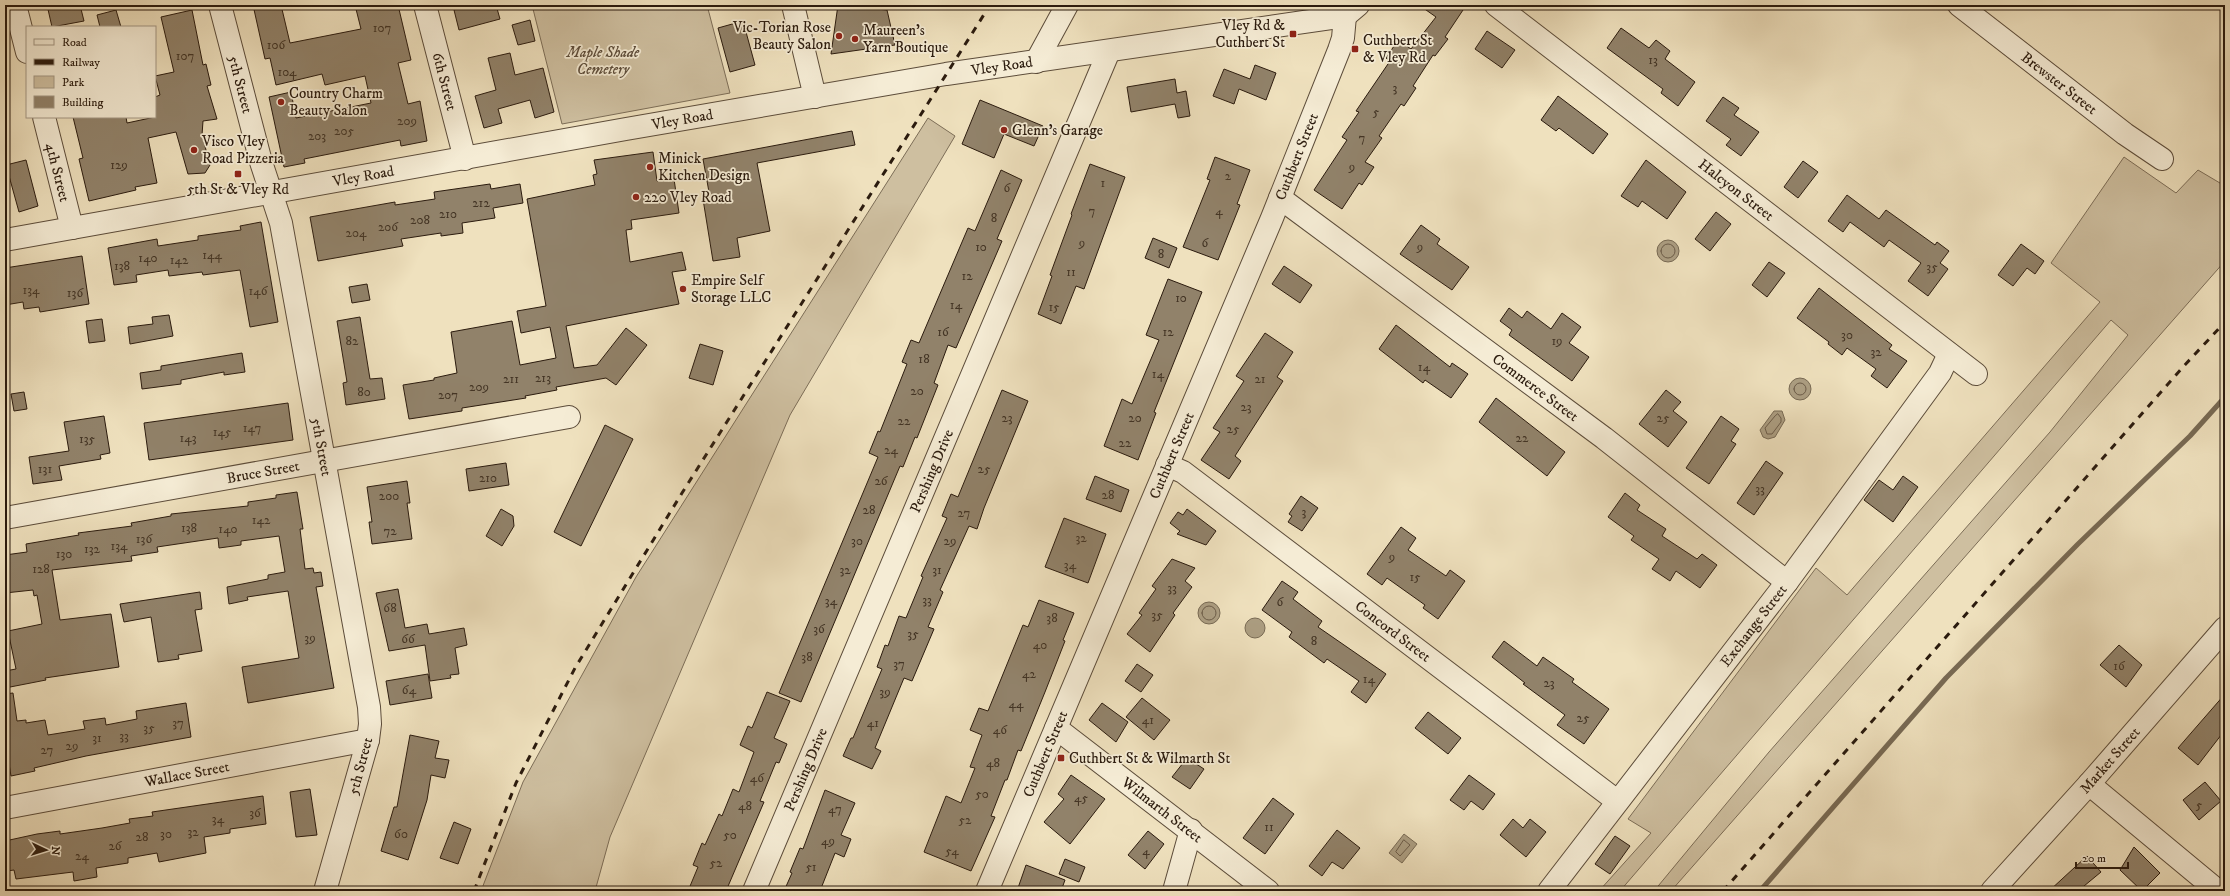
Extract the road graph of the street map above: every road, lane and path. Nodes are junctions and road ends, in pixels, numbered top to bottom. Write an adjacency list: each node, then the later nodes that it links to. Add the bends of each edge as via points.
1 (15, 5): 9 (street)
2 (220, 5): 16 (street, 5th Street)
3 (425, 5): 14 (street, 6th Street)
4 (793, 5): 12 (street)
5 (1067, 5): 11 (street)
6 (1496, 5): 20 (street, Halcyon Street)
7 (1959, 5): 15 (street, Brewster Street, via 2125,134)
8 (1351, 10): 10 (street, Vley Road); 17 (street, Cuthbert Street, via 1339,50)
9 (26, 48)
10 (1109, 51): 11 (street, Vley Road); 35 (street, Pershing Drive)
11 (1036, 62): 12 (street, Vley Road, via 946,74)
12 (815, 97): 14 (street, Vley Road)
13 (44, 118): 18 (street, 4th Street)
14 (465, 159): 16 (street, Vley Road)
15 (2162, 159)
16 (271, 192): 18 (street, Vley Road); 23 (street, 5th Street, via 280,223)
17 (1280, 198): 24 (street, Cuthbert Street); 26 (street, Commerce Street, via 1604,438)
18 (72, 228): 19 (street, Vley Road)
19 (5, 240)
20 (1949, 354): 21 (street, Halcyon Street); 26 (street, Exchange Street, via 1940,373)
21 (1976, 374)
22 (569, 417): 23 (street, Bruce Street)
23 (324, 461): 25 (street, Bruce Street); 29 (street, 5th Street, via 369,707)
24 (1167, 465): 28 (street, Cuthbert Street); 31 (street, Concord Street, via 1183,472)
25 (5, 518)
26 (1787, 582): 31 (street, Exchange Street)
27 (2225, 628): 30 (street, Market Street)
28 (1056, 728): 33 (street, Wilmarth Street); 36 (street, Cuthbert Street)
29 (368, 740): 32 (street, Wallace Street); 34 (street, 5th Street)
30 (2089, 784): 40 (street, Market Street); 41 (street)
31 (1618, 801): 39 (street, Exchange Street)
32 (5, 808)
33 (1191, 830): 37 (street); 38 (street, Wilmarth Street)
34 (325, 891)
35 (754, 891)
36 (987, 891)
37 (1174, 891)
38 (1268, 891)
39 (1549, 891)
40 (1992, 891)
41 (2218, 891)

